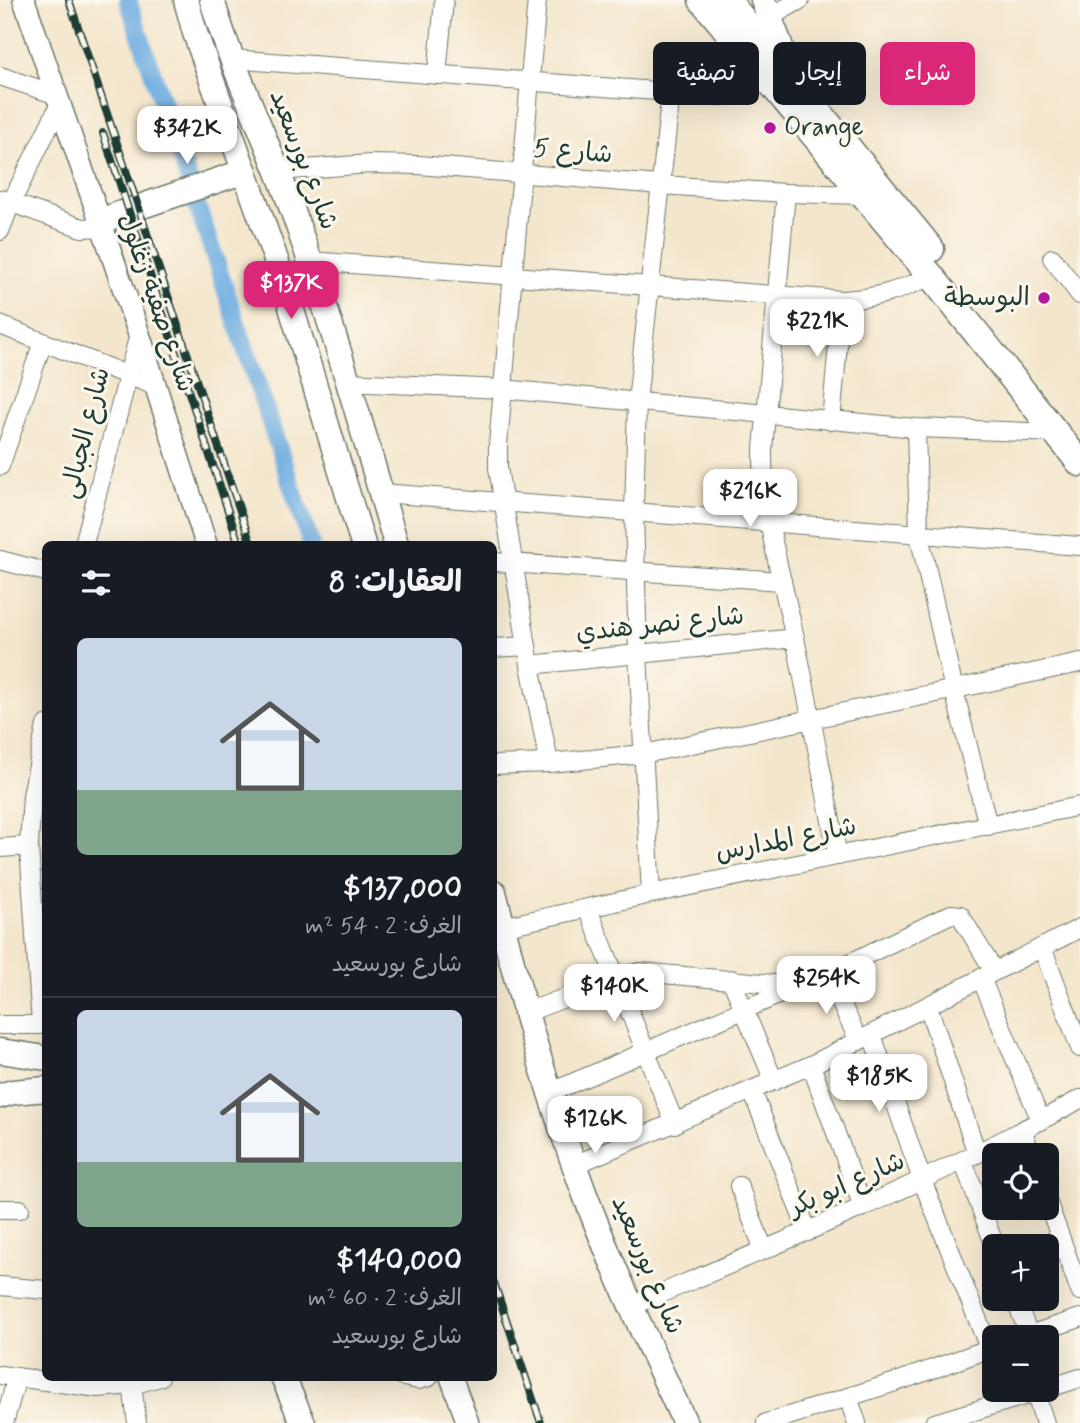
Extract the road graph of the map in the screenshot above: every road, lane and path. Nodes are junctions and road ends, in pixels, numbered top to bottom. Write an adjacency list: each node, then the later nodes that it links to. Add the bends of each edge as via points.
1 (186, 0): 10 (main road)
2 (212, 0): 12 (main road, شارع بورسعيد)
3 (444, 0): 15 (street)
4 (537, 0): 17 (street)
5 (702, 0): 14 (main road)
6 (727, 0): 13 (main road)
7 (800, 0): 9 (street)
8 (20, 2): 19 (street, شارع صفية زغلول)
9 (766, 8): 11 (main road)
10 (195, 33): 23 (main road); 62 (main road, via 229,89 310,305)
11 (773, 45)
12 (231, 59): 15 (street); 24 (main road, شارع بورسعيد)
13 (773, 68)
14 (773, 71)
15 (437, 75): 17 (street)
16 (0, 76): 19 (street)
17 (528, 82): 18 (street); 25 (street)
18 (653, 91)
19 (58, 101): 29 (street); 30 (street, شارع صفية زغلول)
20 (669, 105): 26 (street)
21 (799, 105): 28 (main road)
22 (802, 105): 51 (main road)
23 (245, 171): 30 (main road, via 110,217); 61 (main road, via 293,310)
24 (278, 171): 25 (street, شارع 5, via 394,164); 33 (main road, شارع بورسعيد)
25 (521, 174): 26 (street, شارع 5); 34 (street)
26 (660, 185): 27 (street, شارع 5); 36 (street)
27 (786, 193): 28 (street, شارع 5); 38 (street)
28 (863, 195): 35 (main road)
29 (6, 201): 30 (street, via 82,228); 31 (street)
30 (100, 227): 41 (street, شارع صفية زغلول)
31 (0, 231)
32 (1052, 258): 37 (street)
33 (310, 261): 34 (street); 44 (main road, شارع بورسعيد)
34 (512, 276): 36 (street); 46 (street)
35 (931, 276): 39 (street, via 888,294); 51 (main road)
36 (648, 286): 38 (street); 47 (street)
37 (1080, 295)
38 (778, 296): 39 (street); 48 (street)
39 (842, 300): 49 (street)
40 (0, 325): 42 (street)
41 (139, 334): 43 (street, شارع الجبالى); 45 (street, شارع صفية زغلول)
42 (43, 342): 43 (street); 53 (street)
43 (127, 375): 45 (street); 59 (street, شارع الجبالى)
44 (347, 382): 46 (street); 54 (main road, شارع بورسعيد)
45 (155, 386): 60 (street, شارع صفية زغلول)
46 (502, 389): 47 (street); 55 (street, via 498,445)
47 (637, 402): 48 (street); 56 (street)
48 (766, 415): 49 (street); 57 (street, via 762,474)
49 (831, 421): 50 (street)
50 (916, 428): 51 (street); 58 (street)
51 (1069, 433): 52 (main road)
52 (1080, 463)
53 (0, 466)
54 (381, 493): 55 (street); 63 (main road, شارع بورسعيد)
55 (504, 502): 56 (street); 67 (street)
56 (634, 512): 57 (street); 68 (street)
57 (768, 522): 58 (street); 70 (street)
58 (919, 535): 64 (street); 77 (street)
59 (86, 541)
60 (205, 541)
61 (362, 541)
62 (380, 541)
63 (395, 541)
64 (1080, 546)
65 (0, 560): 69 (street)
66 (497, 562): 67 (street)
67 (514, 564): 68 (street); 72 (street)
68 (635, 570): 70 (street); 74 (street)
69 (42, 571)
70 (782, 581): 71 (street)
71 (795, 638): 74 (street, شارع نصر هندي); 78 (street)
72 (527, 646): 73 (street); 76 (street)
73 (497, 648)
74 (638, 654): 76 (street, شارع نصر هندي); 79 (street)
75 (1080, 663): 77 (street)
76 (530, 665): 81 (street)
77 (954, 690): 78 (street); 84 (street)
78 (811, 719): 79 (street); 87 (street)
79 (644, 754): 81 (street); 89 (street)
80 (42, 758): 85 (street, via 32,796)
81 (549, 763): 82 (street)
82 (497, 765)
83 (1080, 806): 84 (street, شارع المدارس)
84 (988, 826): 87 (street, شارع المدارس)
85 (29, 846): 86 (street); 88 (street)
86 (0, 848)
87 (838, 856): 89 (street, شارع المدارس)
88 (37, 867): 95 (street)
89 (651, 894): 90 (street, شارع المدارس)
90 (588, 909): 91 (street, شارع المدارس); 98 (street)
91 (497, 926)
92 (1080, 928): 94 (street)
93 (497, 929): 104 (main road, شارع بورسعيد)
94 (1042, 947): 97 (street); 108 (street)
95 (40, 952): 101 (street)
96 (827, 974): 97 (street, via 954,913 960,915); 100 (street); 107 (street)
97 (988, 974): 102 (street); 119 (street)
98 (617, 978): 99 (street, via 652,972); 104 (street); 110 (street)
99 (731, 979): 100 (street); 103 (street)
100 (798, 986): 103 (street)
101 (42, 1001)
102 (928, 1006): 107 (street); 123 (street)
103 (743, 1009): 110 (street); 113 (street)
104 (525, 1013): 116 (main road, شارع بورسعيد)
105 (0, 1025): 106 (street)
106 (42, 1025)
107 (866, 1038): 112 (street); 125 (street)
108 (1080, 1048)
109 (0, 1051): 111 (main road)
110 (645, 1051): 116 (street); 120 (street)
111 (39, 1058)
112 (811, 1065): 113 (street); 127 (street)
113 (774, 1081): 115 (street)
114 (42, 1089): 117 (main road)
115 (752, 1091): 120 (street); 131 (street)
116 (549, 1093): 124 (main road, شارع بورسعيد)
117 (0, 1096)
118 (1078, 1107): 119 (street, شارع ابو بكر)
119 (1041, 1121): 121 (street, شارع ابو بكر)
120 (675, 1124): 124 (street)
121 (1023, 1131): 122 (street); 123 (street, شارع ابو بكر)
122 (1027, 1143)
123 (970, 1158): 125 (street, شارع ابو بكر); 132 (street)
124 (574, 1165): 137 (main road, شارع بورسعيد)
125 (922, 1180): 127 (street, شارع ابو بكر); 140 (street)
126 (739, 1186): 133 (street)
127 (863, 1207): 131 (street, شارع ابو بكر)
128 (0, 1209): 129 (street)
129 (20, 1209)
130 (1054, 1220): 136 (street)
131 (808, 1232): 133 (street, شارع ابو بكر)
132 (992, 1234)
133 (764, 1250): 137 (street, شارع ابو بكر)
134 (0, 1286): 135 (street)
135 (42, 1290)
136 (1080, 1291)
137 (631, 1306): 157 (main road, شارع بورسعيد)
138 (1080, 1318): 139 (street)
139 (1059, 1325)
140 (982, 1326)
141 (982, 1351): 150 (street)
142 (8, 1376): 144 (street); 153 (street)
143 (1080, 1378): 149 (street)
144 (42, 1381)
145 (45, 1381): 146 (street, via 97,1388)
146 (131, 1381): 154 (street)
147 (285, 1381): 155 (main road)
148 (452, 1381): 156 (street)
149 (1059, 1385)
150 (848, 1397): 158 (street); 159 (street)
151 (1003, 1402): 160 (street)
152 (1043, 1402): 161 (street)
153 (4, 1423)
154 (137, 1423)
155 (303, 1423)
156 (468, 1423)
157 (685, 1423)
158 (766, 1423)
159 (857, 1423)
160 (934, 1423)
161 (1045, 1423)

